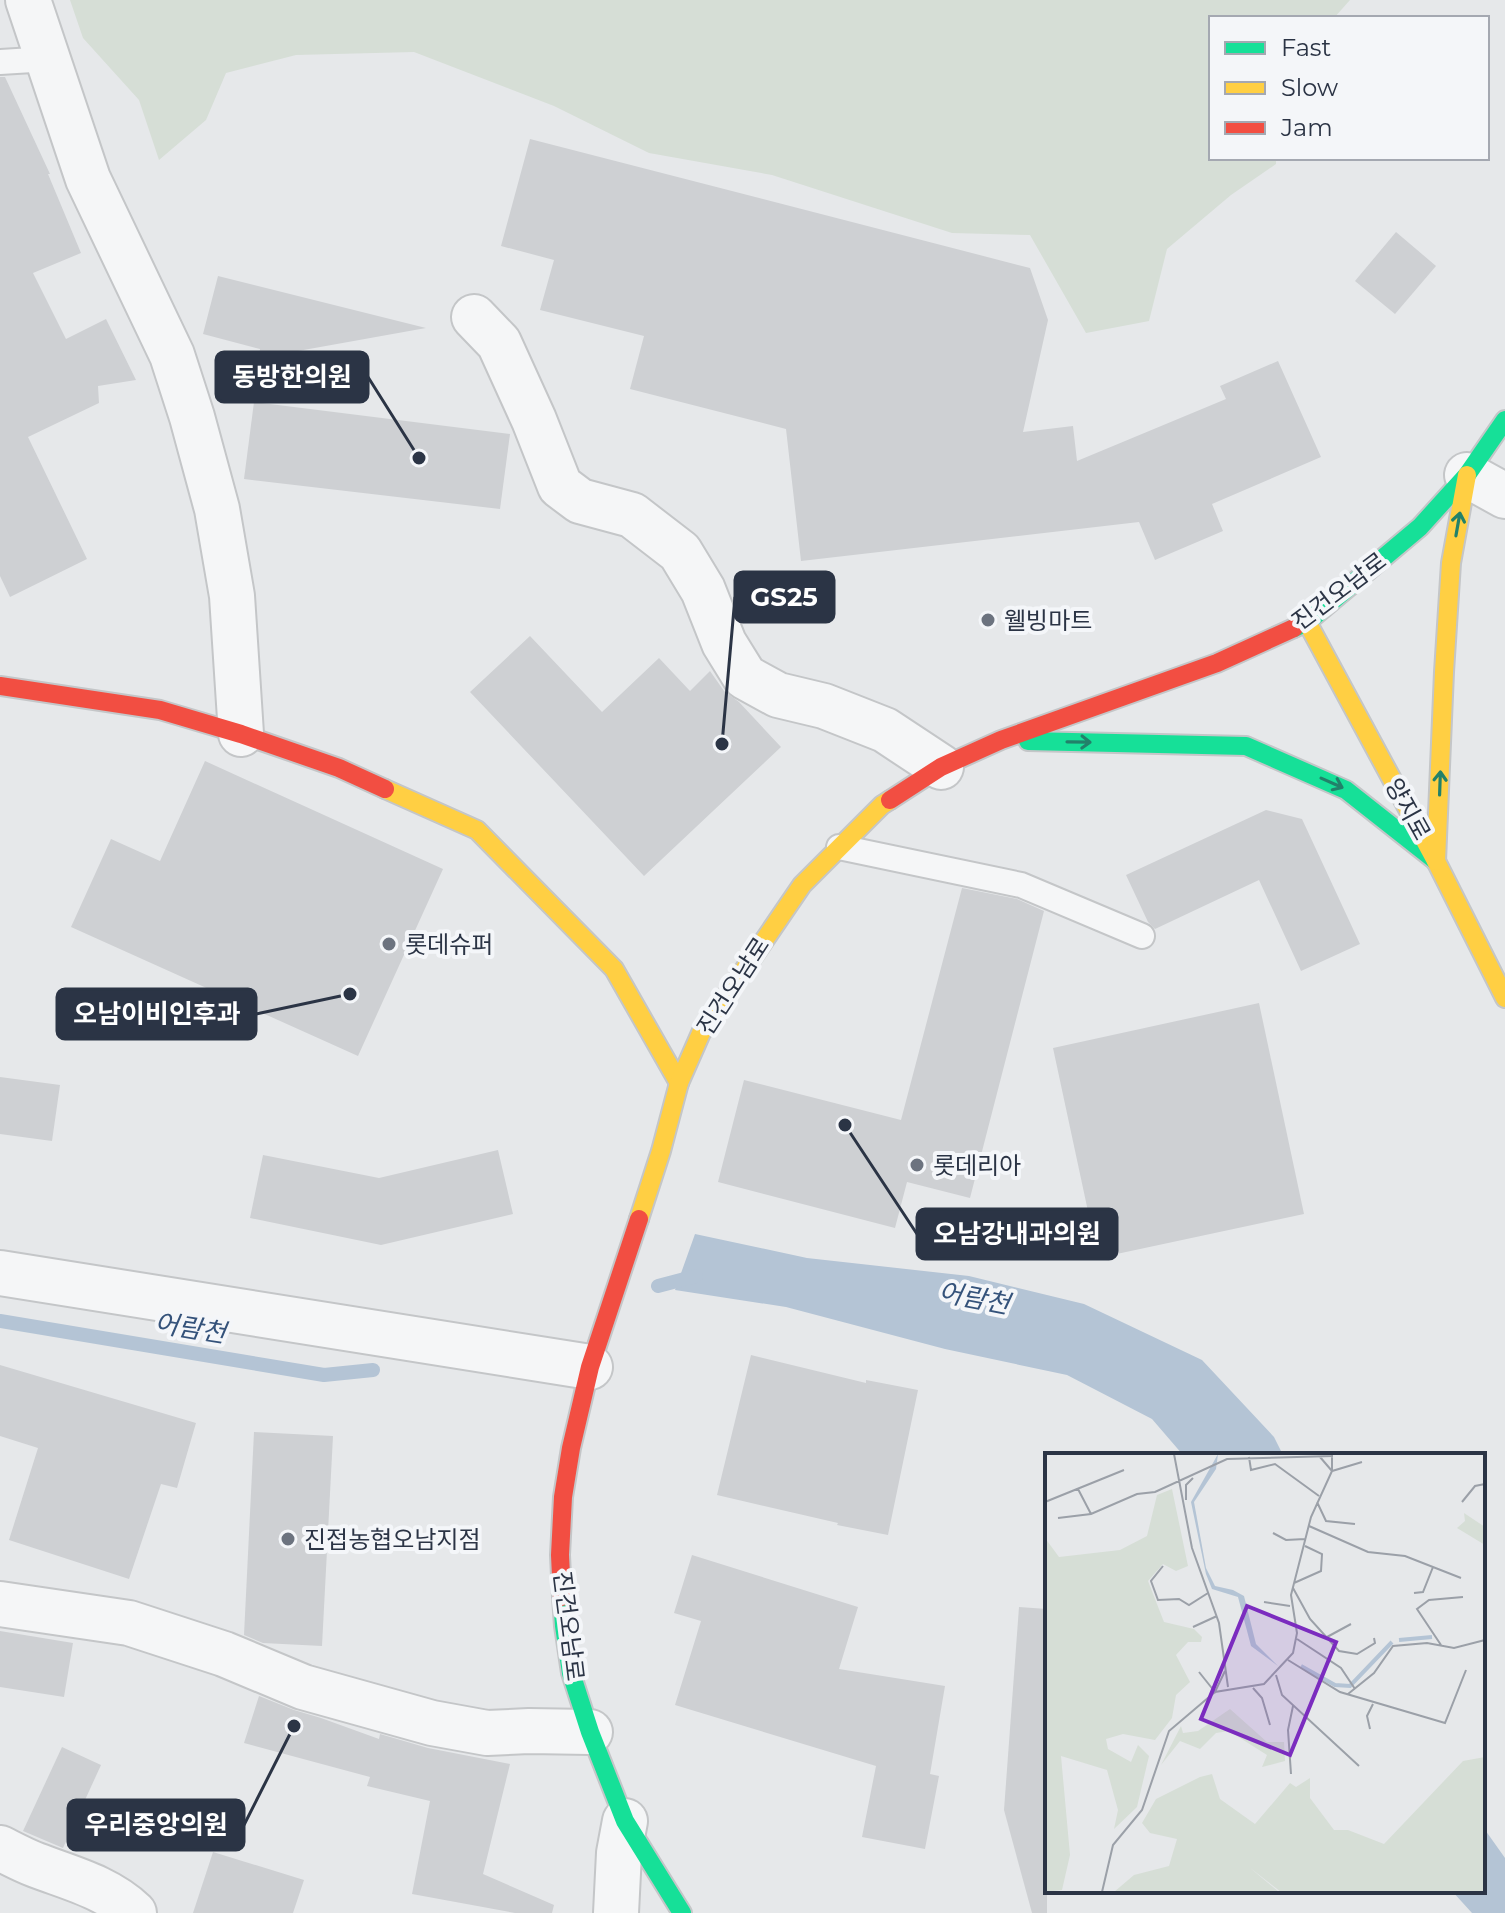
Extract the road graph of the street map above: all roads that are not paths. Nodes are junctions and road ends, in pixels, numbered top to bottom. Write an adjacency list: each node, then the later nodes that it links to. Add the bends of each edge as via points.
1 (28, 0): 2 (street)
2 (49, 59): 3 (lane); 10 (street, via 88,179 172,355 192,417 217,509 232,596)
3 (0, 62)
4 (474, 317): 12 (street, via 499,343 560,486 580,501 632,515 680,552 745,677 778,695 885,730)
5 (1505, 420): 6 (street, 진건오남로)
6 (1467, 475): 7 (street); 8 (street, 진건오남로, via 1420,527); 14 (street, one-way to 6, via 1451,563)
7 (1505, 496)
8 (1307, 622): 11 (street, 진건오남로, via 1217,663); 14 (street, 양지로)
9 (0, 686): 10 (street, via 160,710)
10 (241, 734): 17 (street, via 339,768 477,830 614,969)
11 (1001, 740): 12 (street, 진건오남로); 14 (street, one-way to 14, via 1246,746 1346,790)
12 (941, 767): 13 (street, 진건오남로, via 882,805)
13 (839, 847): 15 (lane, via 1021,885); 17 (street, 진건오남로, via 802,885 772,928 701,1033)
14 (1436, 861): 16 (street, 양지로)
15 (1142, 936)
16 (1505, 998)
17 (679, 1083): 19 (street, 진건오남로)
18 (0, 1273): 19 (street)
19 (590, 1367): 21 (street, 진건오남로, via 565,1485 560,1555 571,1673)
20 (0, 1604): 21 (street, via 129,1623 303,1687 432,1723 487,1733)
21 (590, 1732): 22 (street, 진건오남로)
22 (625, 1821): 25 (street); 26 (street, 진건오남로)
23 (0, 1848): 24 (street, via 84,1881)
24 (134, 1913)
25 (616, 1913)
26 (682, 1913)

